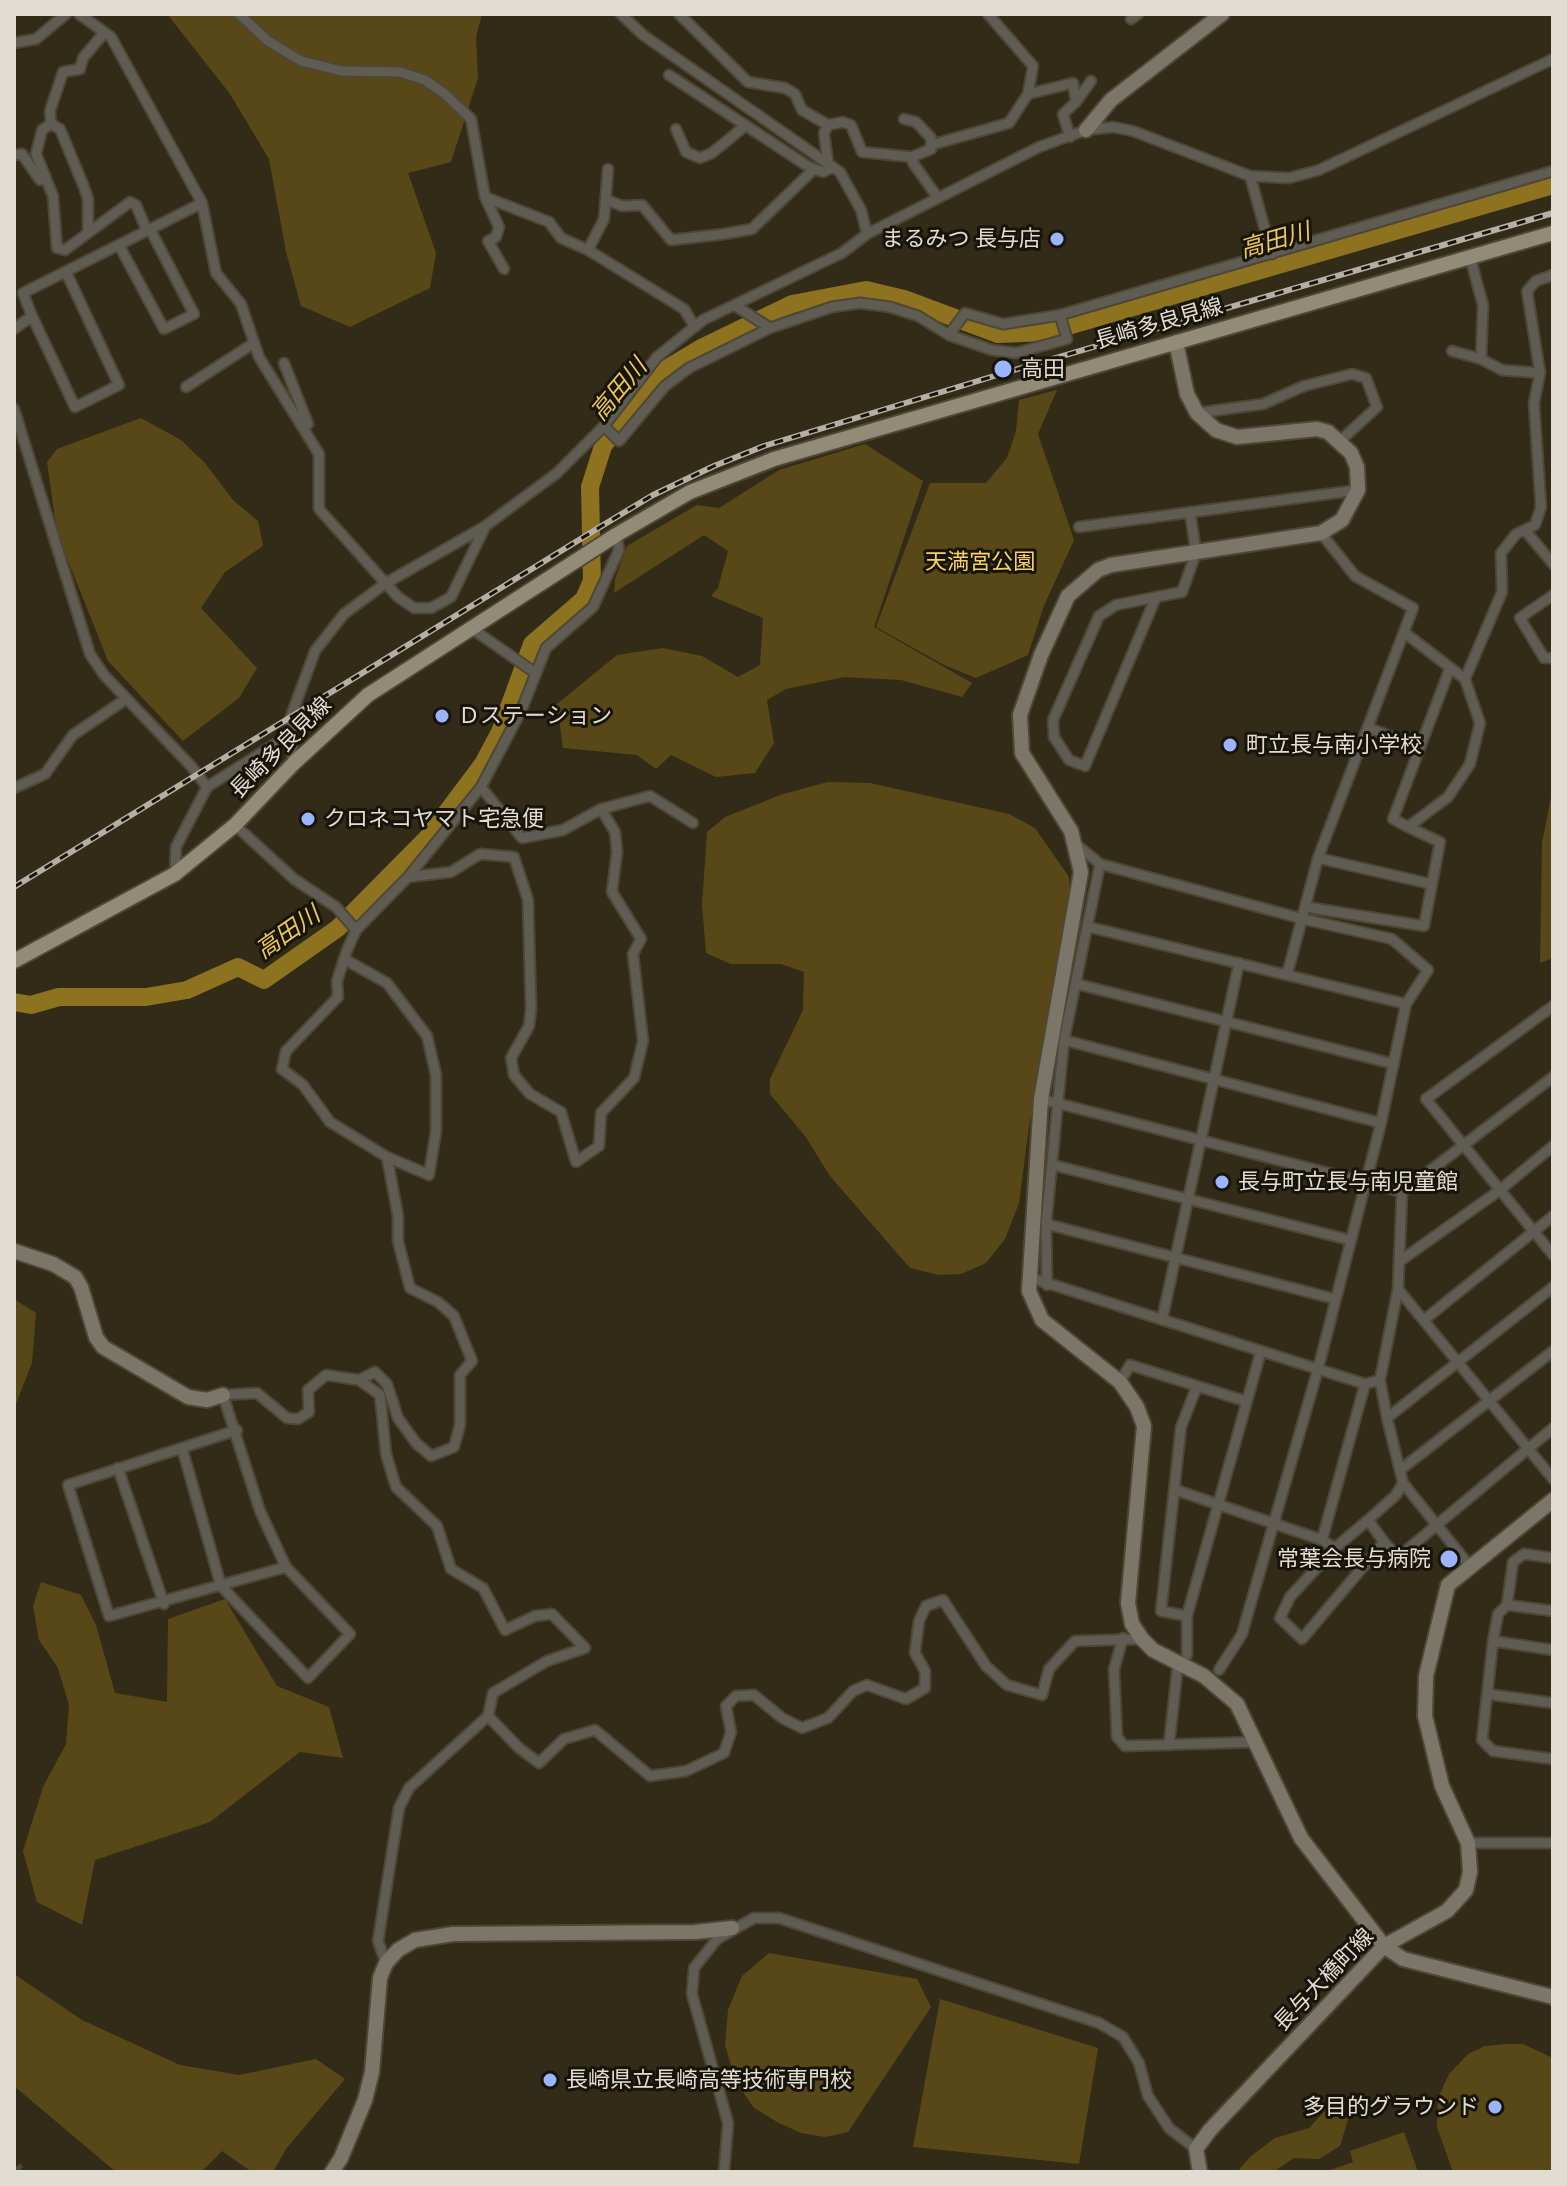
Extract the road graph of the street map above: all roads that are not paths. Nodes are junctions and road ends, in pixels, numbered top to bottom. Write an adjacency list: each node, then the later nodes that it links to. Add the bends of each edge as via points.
1 (66, 14): 9 (street, via 36,39)
2 (79, 14): 8 (street)
3 (239, 14): 30 (street, via 301,61 342,71 400,72 445,94 471,119)
4 (621, 14): 25 (street, via 643,35)
5 (679, 14): 17 (street, via 748,82 785,88 795,94 802,110)
6 (988, 14): 13 (street, via 1033,66)
7 (1222, 14): 20 (street, via 1111,100)
8 (104, 33): 16 (street, via 80,69 63,72); 34 (street, via 111,37)
9 (14, 43)
10 (1553, 59): 29 (street, via 1319,170 1289,178)
11 (669, 75): 18 (street)
12 (1091, 81): 14 (street)
13 (1028, 94): 14 (street, via 1073,83); 22 (street, via 1009,123)
14 (1076, 102): 21 (street, via 1063,114)
15 (904, 119): 22 (street, via 924,128)
16 (51, 124): 33 (street, via 42,130 36,154); 36 (street, via 60,129 84,187)
17 (828, 125): 24 (street, via 851,125 862,152); 25 (street, via 824,133)
18 (745, 126): 19 (street, via 700,158 686,152); 27 (street)
19 (676, 129)
20 (1086, 130): 21 (street); 29 (street, via 1133,131)
21 (1070, 137): 31 (street)
22 (931, 145): 24 (street)
23 (14, 155): 33 (street, via 22,154)
24 (912, 157): 31 (street)
25 (830, 165): 27 (street, via 823,172); 38 (street, via 840,172 861,210)
26 (608, 169): 32 (street)
27 (814, 169): 32 (street, via 752,229 724,234 671,240 642,205)
28 (1553, 171): 41 (street)
29 (1250, 176): 41 (street)
30 (485, 197): 40 (street, via 549,222 561,238); 43 (street, via 499,227 488,241)
31 (938, 198): 38 (street)
32 (607, 200): 40 (street)
33 (54, 201): 36 (street, via 57,248 65,250)
34 (202, 203): 35 (street); 54 (street, via 216,273 241,304)
35 (149, 230): 36 (street, via 130,202); 39 (street); 39 (street, via 194,314 164,329)
36 (88, 233)
37 (1553, 233): 42 (main road, 長崎多良見線)
38 (867, 234): 46 (street, via 842,253)
39 (119, 245): 44 (street)
40 (588, 250): 49 (street, via 684,309)
41 (1272, 254): 47 (street)
42 (1470, 257): 53 (main road, 長崎多良見線); 56 (street, via 1483,305)
43 (504, 269)
44 (66, 272): 48 (street, via 23,293); 48 (street, via 119,385 75,407)
45 (1553, 275): 58 (street, via 1527,291)
46 (734, 305): 49 (street); 50 (street)
47 (1060, 315): 52 (street, via 1003,324 965,313); 52 (street, via 1067,339 1016,353)
48 (32, 316): 51 (street)
49 (695, 327): 63 (street, via 657,357)
50 (770, 328): 52 (street, via 860,303 918,316); 63 (street, via 716,352 665,386 619,441)
51 (14, 329)
52 (949, 335)
53 (1176, 342): 61 (street, via 1187,394); 71 (main road, 長崎多良見線, via 774,459 690,492)
54 (254, 343): 59 (street); 62 (street)
55 (1452, 351): 56 (street)
56 (1481, 359): 58 (street, via 1502,370)
57 (284, 363): 62 (street, via 308,424)
58 (1540, 373): 69 (street, via 1534,403 1541,507 1535,525)
59 (186, 387)
60 (14, 409): 83 (street, via 90,654)
61 (1197, 413): 64 (street, via 1216,430 1237,437 1317,429); 64 (street, via 1263,404 1352,374 1366,378 1377,407)
62 (303, 428): 74 (street, via 319,454 319,509)
63 (605, 428): 67 (street, via 557,473)
64 (1340, 441): 65 (street, via 1357,467)
65 (1358, 490): 66 (street); 70 (street, via 1342,520)
66 (1190, 512): 68 (street); 72 (street)
67 (485, 526): 74 (street); 74 (street, via 458,586 441,605 414,608)
68 (1079, 527)
69 (1525, 530): 73 (street); 82 (street, via 1501,553 1502,592)
70 (1321, 533): 72 (street); 78 (street, via 1355,576 1413,608)
71 (611, 539): 77 (main road, 長崎多良見線); 81 (street, via 619,550 593,607 546,648)
72 (1196, 553): 76 (street, via 1182,592); 95 (street, via 1098,570 1068,596 1041,655 1020,715 1022,753)
73 (1553, 564)
74 (386, 583): 85 (street, via 344,614 315,651 291,716)
75 (1553, 595): 79 (street, via 1520,618 1544,658)
76 (1156, 597): 76 (street, via 1116,605 1099,616 1053,720 1054,737 1069,760 1085,766)
77 (471, 628): 81 (street); 87 (main road, 長崎多良見線, via 368,695)
78 (1405, 633): 80 (street); 84 (street)
79 (1553, 658)
80 (1450, 668): 82 (street); 86 (street)
81 (534, 672): 89 (street, via 521,711)
82 (1465, 679): 94 (street, via 1480,723 1470,764 1448,797)
83 (126, 699): 88 (street); 90 (street, via 73,735 45,774)
84 (1369, 728): 86 (street); 96 (street)
85 (291, 734): 87 (street); 88 (street)
86 (1420, 748): 94 (street, via 1393,819)
87 (293, 764): 93 (main road, 長崎多良見線)
88 (207, 787): 98 (street, via 176,847)
89 (481, 787): 91 (street, via 522,838 563,830); 99 (street)
90 (14, 788)
91 (601, 809): 92 (street, via 650,796); 99 (street, via 615,832 612,892 641,939 633,954 643,1041 634,1078 601,1113 599,1146 576,1162 561,1112 530,1094 514,1075 511,1058 529,1026 531,1009 528,900 514,857 480,854 451,872)
92 (693, 823)
93 (235, 825): 98 (main road, 長崎多良見線); 103 (street)
94 (1408, 827): 100 (street, via 1440,842)
95 (1078, 846): 97 (street); 117 (street, via 1078,897)
96 (1318, 858): 100 (street); 101 (street)
97 (1100, 864): 102 (street); 104 (street)
98 (175, 874): 106 (main road, 長崎多良見線)
99 (408, 877): 103 (street)
100 (1431, 884): 101 (street, via 1424,926)
101 (1306, 907): 102 (street)
102 (1303, 919): 108 (street); 110 (street, via 1392,939 1428,970)
103 (354, 927): 105 (street)
104 (1089, 927): 107 (street); 109 (street)
105 (344, 959): 123 (street, via 338,997 286,1051 282,1069 303,1085 330,1122); 123 (street, via 387,983 421,1023 431,1051 436,1075 429,1175)
106 (14, 961)
107 (1239, 963): 108 (street); 112 (street)
108 (1287, 975): 110 (street)
109 (1077, 984): 112 (street); 113 (street)
110 (1406, 1004): 114 (street)
111 (1553, 1006): 121 (street, via 1426,1099)
112 (1224, 1020): 114 (street); 116 (street)
113 (1064, 1040): 116 (street); 118 (street)
114 (1394, 1064): 119 (street)
115 (1553, 1077): 121 (street)
116 (1212, 1078): 119 (street); 120 (street)
117 (1041, 1099): 118 (street); 137 (street)
118 (1059, 1104): 120 (street); 124 (street)
119 (1381, 1123): 125 (street)
120 (1199, 1140): 125 (street); 128 (street)
121 (1464, 1144): 126 (street); 127 (street)
122 (1553, 1146): 126 (street)
123 (387, 1157): 148 (street, via 410,1288 454,1316 472,1361 460,1375 460,1425 454,1447 431,1456 398,1418 387,1384 375,1372)
124 (1053, 1165): 128 (street); 130 (street)
125 (1365, 1181): 127 (street); 132 (street)
126 (1500, 1190): 131 (street); 136 (street)
127 (1402, 1192): 136 (street)
128 (1187, 1199): 132 (street); 135 (street)
129 (1553, 1216): 131 (street)
130 (1046, 1224): 135 (street); 138 (street)
131 (1533, 1231): 134 (street); 143 (street)
132 (1350, 1240): 141 (street)
133 (14, 1251): 153 (street, via 75,1277 103,1347 188,1397 207,1400)
134 (1553, 1255)
135 (1176, 1259): 141 (street); 142 (street)
136 (1400, 1261): 140 (street)
137 (1028, 1277): 138 (street); 150 (street, via 1032,1303 1042,1320)
138 (1047, 1285): 142 (street)
139 (1553, 1287): 146 (street)
140 (1398, 1289): 143 (street); 149 (street)
141 (1335, 1299): 147 (street)
142 (1162, 1320): 144 (street)
143 (1424, 1320): 146 (street)
144 (1261, 1351): 147 (street); 155 (street)
145 (1553, 1351): 154 (street)
146 (1460, 1362): 154 (street); 156 (street)
147 (1318, 1369): 151 (street); 169 (street)
148 (359, 1380): 153 (street, via 326,1375 308,1390 309,1412 298,1419 287,1418 257,1393); 190 (street, via 380,1395 386,1454 396,1487 437,1526 451,1569 483,1588 505,1630 552,1614 585,1648 547,1661 493,1693)
149 (1380, 1380): 151 (street); 156 (street)
150 (1120, 1382): 152 (street, via 1130,1365); 183 (street, via 1144,1426 1128,1603)
151 (1365, 1384): 171 (street)
152 (1197, 1386): 155 (street); 165 (street, via 1181,1427)
153 (223, 1395): 158 (street)
154 (1490, 1400): 160 (street); 162 (street)
155 (1245, 1401): 167 (street)
156 (1387, 1418): 162 (street)
157 (1553, 1428): 160 (street)
158 (237, 1430): 159 (street); 176 (street, via 260,1511)
159 (182, 1448): 161 (street); 177 (street)
160 (1528, 1448): 163 (street); 170 (street)
161 (118, 1468): 178 (street); 178 (street, via 68,1485 67,1490 109,1616)
162 (1400, 1470): 164 (street)
163 (1553, 1479)
164 (1403, 1483): 168 (street); 170 (street)
165 (1176, 1490): 167 (street); 181 (street, via 1161,1611)
166 (1553, 1500): 175 (street, 長与大橋町線)
167 (1216, 1505): 169 (street); 181 (street)
168 (1368, 1520): 172 (street); 173 (street)
169 (1273, 1521): 171 (street); 187 (street, via 1242,1634)
170 (1437, 1523): 172 (street, via 1402,1554); 175 (street)
171 (1322, 1540): 173 (street)
172 (1384, 1542): 173 (street, via 1302,1639 1280,1618 1290,1597)
173 (1335, 1548)
174 (1553, 1558): 179 (street, via 1524,1554 1513,1562)
175 (1469, 1565): 194 (street, 長与大橋町線, via 1448,1585 1426,1676 1425,1716 1442,1786)
176 (286, 1567): 177 (street); 177 (street, via 350,1634 308,1678)
177 (221, 1586): 178 (street)
178 (164, 1604)
179 (1507, 1605): 180 (street); 184 (street, via 1498,1614)
180 (1553, 1611)
181 (1187, 1616): 186 (street)
182 (1123, 1638): 183 (street); 190 (street, via 1075,1641 1049,1669 1042,1695 1007,1685 986,1666 943,1600 926,1606 919,1621 915,1653 925,1671 925,1688 906,1699 867,1685 853,1691 828,1718 802,1728 754,1695 736,1696 726,1706 731,1732 724,1753 686,1771 650,1776 595,1730 564,1739 539,1763); 192 (street, via 1114,1669 1117,1737 1125,1746)
183 (1142, 1639): 186 (street, via 1153,1650)
184 (1493, 1641): 185 (street); 188 (street)
185 (1553, 1650)
186 (1183, 1659): 191 (street, via 1237,1704); 192 (street)
187 (1219, 1670)
188 (1487, 1694): 189 (street); 193 (street, via 1482,1740 1493,1751)
189 (1553, 1703)
190 (488, 1716): 198 (street, via 409,1788 399,1808 378,1941)
191 (1256, 1742): 192 (street); 197 (street, via 1301,1838)
192 (1169, 1745)
193 (1553, 1759)
194 (1468, 1843): 195 (street); 197 (street, 長与大橋町線, via 1470,1872 1458,1902)
195 (1553, 1843)
196 (732, 1928): 198 (street, via 431,1936 398,1950); 200 (street, via 754,1918 779,1918 1099,2023 1123,2037 1139,2063 1148,2096 1169,2128); 202 (street, via 694,1968 692,1994 728,2123)
197 (1384, 1946): 199 (street, via 1403,1959); 200 (street, 長与大橋町線)
198 (386, 1963): 201 (street, via 377,1995 365,2100)
199 (1553, 1997)
200 (1196, 2149): 203 (street)
201 (332, 2172)
202 (724, 2172)
203 (1200, 2172)

